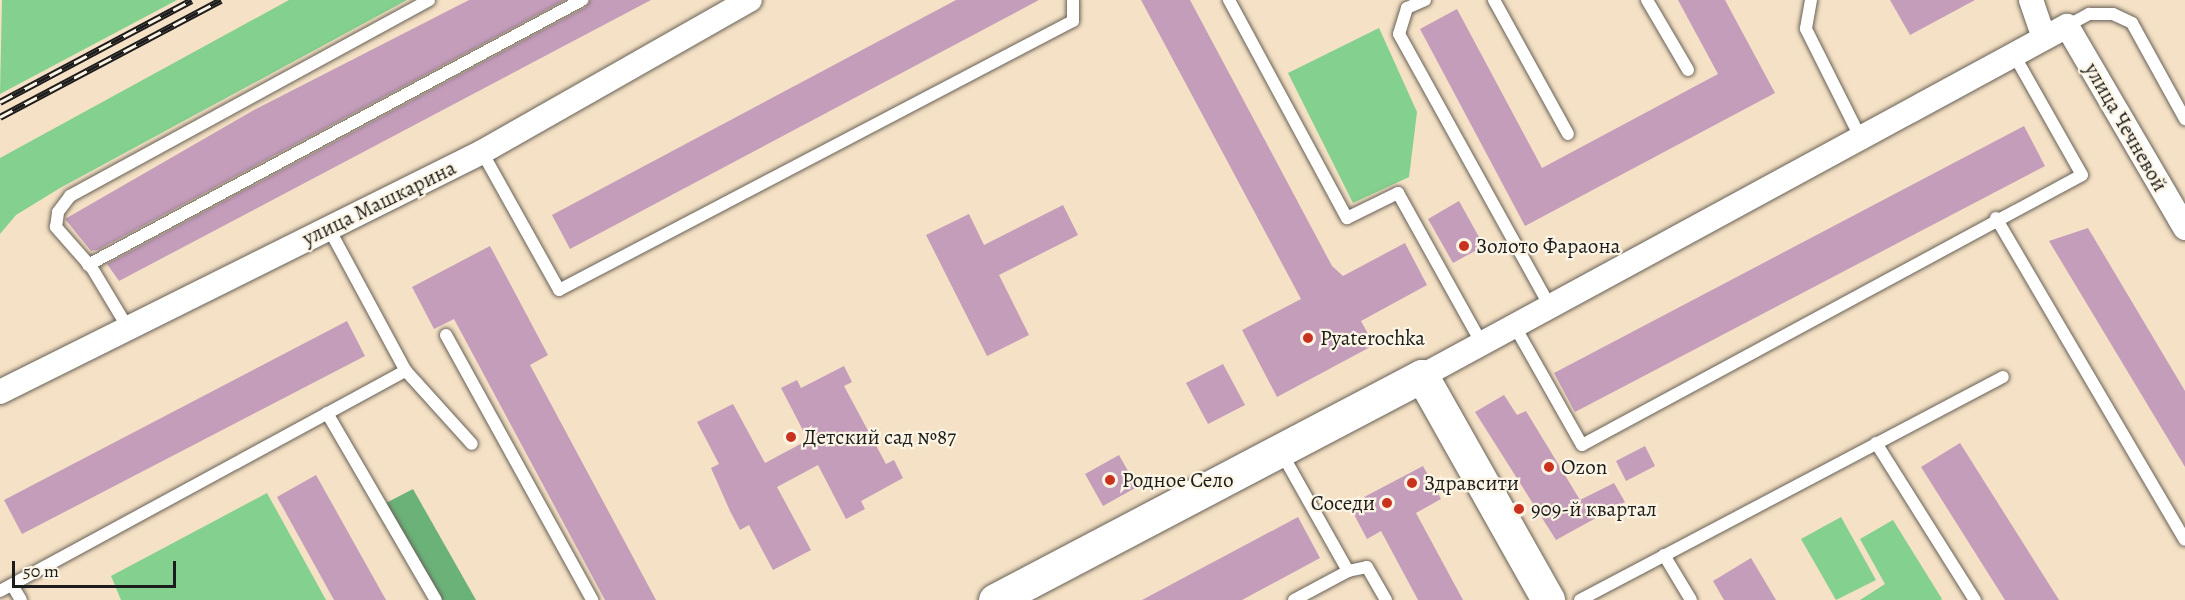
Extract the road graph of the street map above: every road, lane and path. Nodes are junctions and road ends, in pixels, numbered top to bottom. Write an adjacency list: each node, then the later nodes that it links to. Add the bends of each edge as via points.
1 (429, 0): 22 (lane, via 70,196 58,212 56,227)
2 (582, 0): 22 (lane)
3 (750, 0): 18 (street, улица Машкарина)
4 (1073, 0): 18 (lane, via 1073,21 559,290)
5 (1229, 0): 27 (lane, via 1347,218 1398,192)
6 (1425, 0): 23 (lane, via 1407,8 1399,34)
7 (1494, 0): 16 (lane)
8 (1647, 0): 14 (lane)
9 (1811, 0): 17 (lane, via 1806,29)
10 (2031, 0): 12 (street)
11 (2067, 26): 12 (street); 15 (lane, via 2089,14 2113,14 2132,23); 21 (street, улица Чечневой)
12 (2044, 38): 13 (street)
13 (2014, 55): 17 (street); 19 (lane, via 2082,175)
14 (1688, 70)
15 (2185, 119)
16 (1568, 134)
17 (1860, 137): 23 (street)
18 (482, 152): 20 (street, улица Машкарина)
19 (1996, 218): 24 (lane, via 1582,445); 36 (lane)
20 (328, 227): 25 (street, улица Машкарина); 28 (lane)
21 (2185, 228)
22 (88, 265): 25 (lane)
23 (1550, 305): 24 (street)
24 (1514, 325): 27 (street)
25 (128, 328): 31 (street, улица Машкарина)
26 (446, 335): 43 (lane)
27 (1481, 342): 29 (street)
28 (406, 371): 32 (lane); 34 (lane)
29 (1422, 376): 35 (street); 47 (street)
30 (2003, 376): 33 (lane)
31 (0, 392)
32 (327, 412): 39 (lane); 42 (lane)
33 (1876, 443): 37 (lane); 50 (lane)
34 (472, 444)
35 (1281, 452): 38 (lane); 44 (street)
36 (2185, 540)
37 (1664, 555): 48 (lane); 49 (lane)
38 (1348, 571): 45 (lane); 46 (lane, via 1367,567)
39 (12, 585): 40 (lane); 41 (lane)
40 (0, 591)
41 (21, 600)
42 (436, 600)
43 (592, 600)
44 (995, 600)
45 (1294, 600)
46 (1386, 600)
47 (1548, 600)
48 (1581, 600)
49 (1691, 600)
50 (1975, 600)

